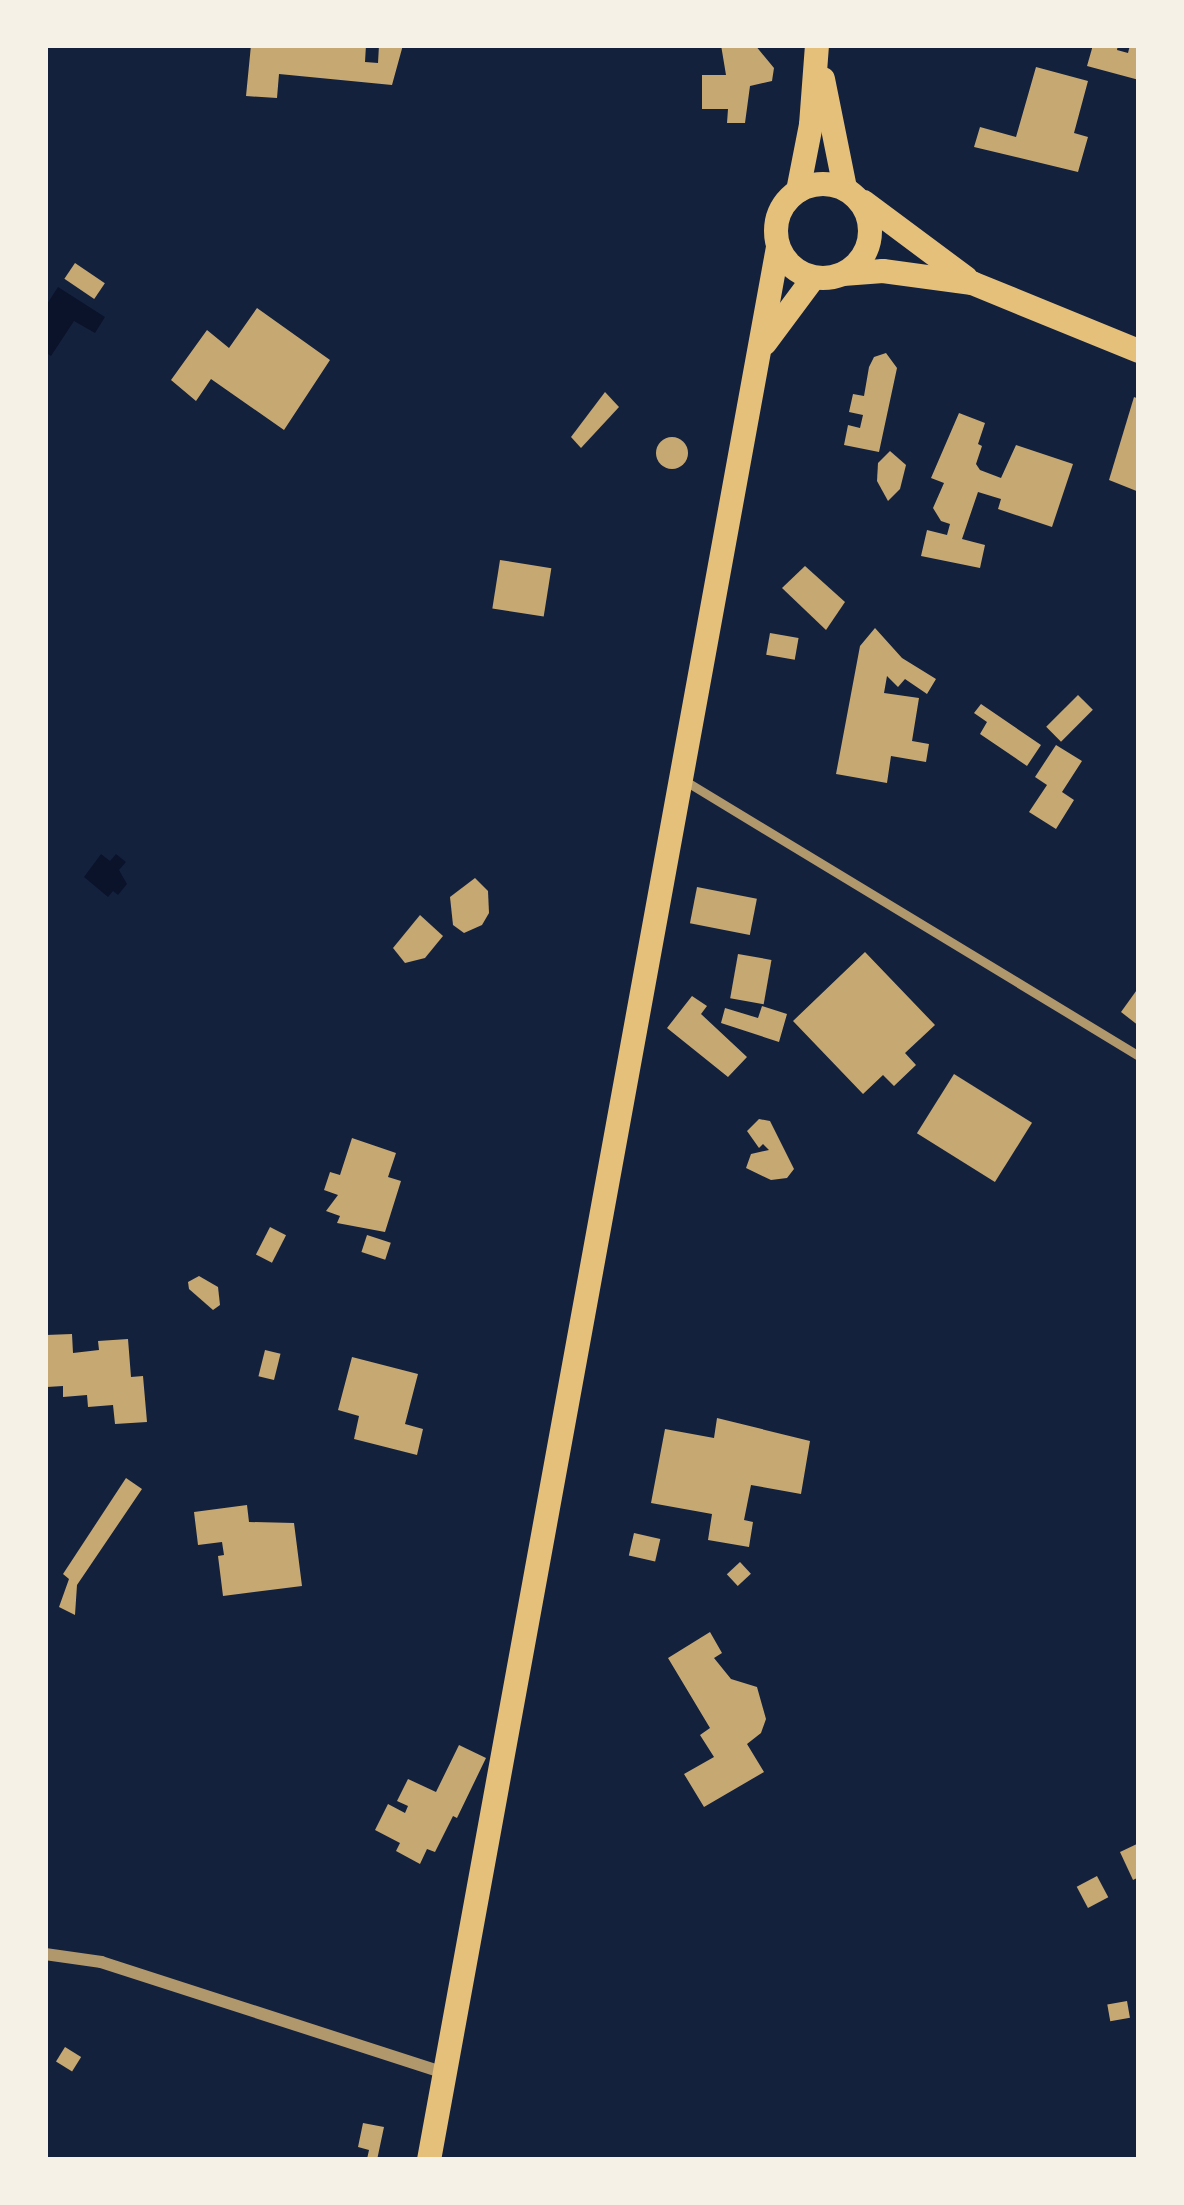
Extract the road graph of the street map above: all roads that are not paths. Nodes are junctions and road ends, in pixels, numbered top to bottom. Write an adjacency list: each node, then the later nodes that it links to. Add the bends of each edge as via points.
1 (798, 190): 2 (main road, via 829,184); 2 (main road, via 817,45); 3 (main road, via 778,215)
2 (851, 192): 4 (main road, via 870,239); 6 (main road)
3 (778, 247): 5 (main road); 8 (main road)
4 (843, 274): 5 (main road); 6 (main road)
5 (812, 280): 8 (main road)
6 (972, 283): 7 (main road)
7 (1139, 351)
8 (757, 354): 9 (main road)
9 (681, 778): 10 (lane); 12 (main road)
10 (1139, 1056)
11 (45, 1954): 12 (street, via 101,1962)
12 (445, 2074): 13 (main road)
13 (429, 2160)

